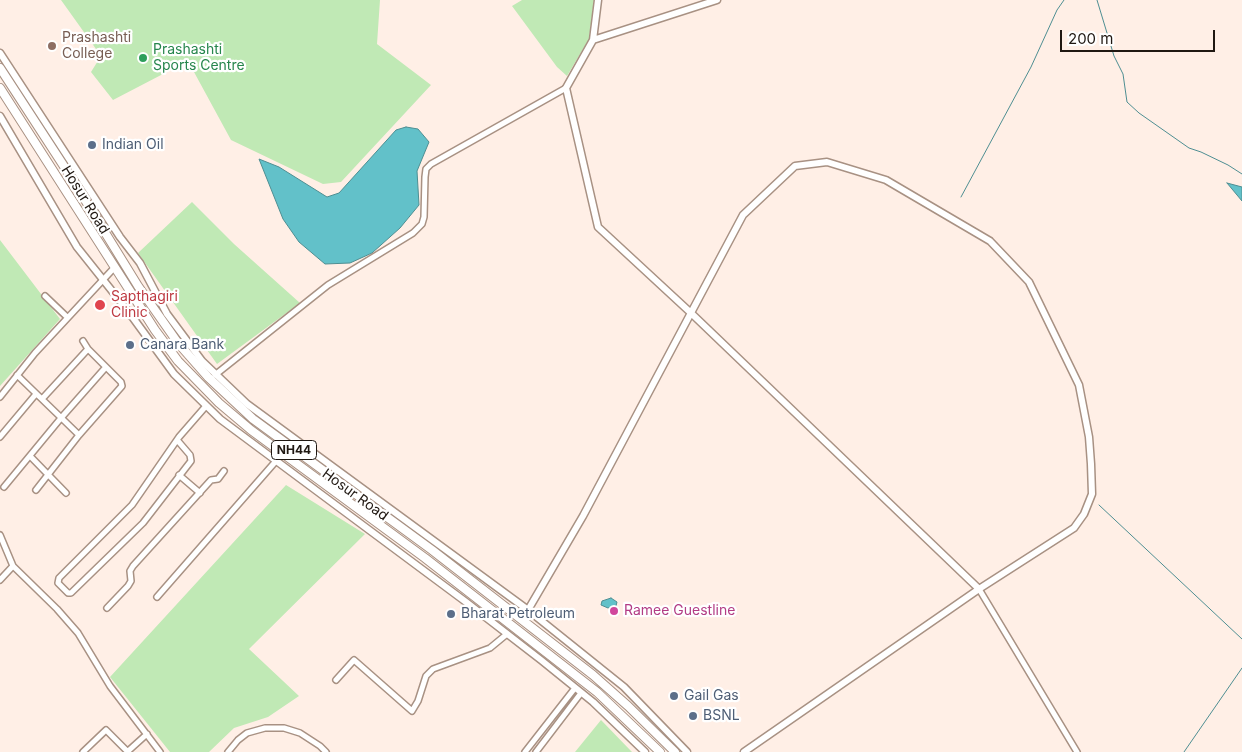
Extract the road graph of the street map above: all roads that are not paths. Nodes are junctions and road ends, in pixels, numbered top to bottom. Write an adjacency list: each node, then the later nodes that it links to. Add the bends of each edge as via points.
1 (598, 0): 3 (street)
2 (717, 0): 3 (street)
3 (593, 40): 7 (street)
4 (0, 53): 9 (street)
5 (0, 68): 9 (highway, Hosur Road / NH44)
6 (0, 88): 10 (highway, Hosur Road / NH44)
7 (566, 88): 13 (street, via 598,227); 19 (street, via 431,164 426,169 424,217 413,233 328,285)
8 (0, 116): 11 (street, via 63,225)
9 (73, 172): 19 (street, via 140,263 167,314); 25 (highway, Hosur Road / NH44, via 138,286 178,343 231,400)
10 (114, 268): 11 (street); 60 (highway, Hosur Road / NH44, via 178,361 231,415 425,558 590,686)
11 (103, 279): 14 (street); 23 (street, via 174,374)
12 (45, 296): 14 (street)
13 (691, 313): 43 (street); 43 (street, via 743,215 795,166 827,162 886,180 990,241 1029,282 1079,385 1089,437 1092,494 1074,528); 46 (street, via 584,516)
14 (67, 317): 18 (street)
15 (83, 340): 16 (street)
16 (88, 349): 17 (street); 22 (street)
17 (106, 367): 24 (street); 26 (street, via 122,386)
18 (17, 375): 20 (street); 21 (street)
19 (215, 375): 25 (street)
20 (36, 394): 22 (street); 27 (street)
21 (0, 397)
22 (42, 399): 24 (street)
23 (206, 406): 28 (street); 30 (street)
24 (61, 418): 26 (street); 29 (street)
25 (269, 426): 46 (street); 61 (highway, Hosur Road / NH44, via 593,675)
26 (79, 435): 32 (street)
27 (0, 438)
28 (178, 441): 33 (street, via 192,459); 33 (street, via 132,505 58,578 58,583 71,593 143,523)
29 (30, 456): 32 (street); 34 (street)
30 (276, 461): 44 (street); 47 (street)
31 (224, 471): 37 (street)
32 (49, 474): 35 (street); 36 (street)
33 (179, 475): 37 (street)
34 (4, 487)
35 (36, 490)
36 (66, 492)
37 (200, 493): 45 (street, via 133,566 128,586)
38 (0, 535): 39 (street)
39 (14, 566): 41 (street); 51 (street, via 78,633 110,686)
40 (0, 571): 41 (street)
41 (5, 575): 42 (street)
42 (0, 580)
43 (979, 589): 63 (street); 64 (street)
44 (157, 597)
45 (107, 608)
46 (528, 610): 62 (street, via 624,687)
47 (507, 634): 48 (street, via 486,650 433,669 426,676 412,711 354,660); 49 (street)
48 (336, 680)
49 (574, 688): 50 (street); 57 (street)
50 (581, 693): 58 (street); 59 (street)
51 (147, 734): 53 (street); 54 (street)
52 (83, 752): 53 (street, via 106,730)
53 (127, 752)
54 (160, 752)
55 (228, 752): 56 (street, via 247,733 266,728 284,728 300,733)
56 (326, 752)
57 (525, 752)
58 (536, 752)
59 (644, 752)
60 (660, 752)
61 (675, 752)
62 (687, 752)
63 (744, 752)
64 (1076, 752)

